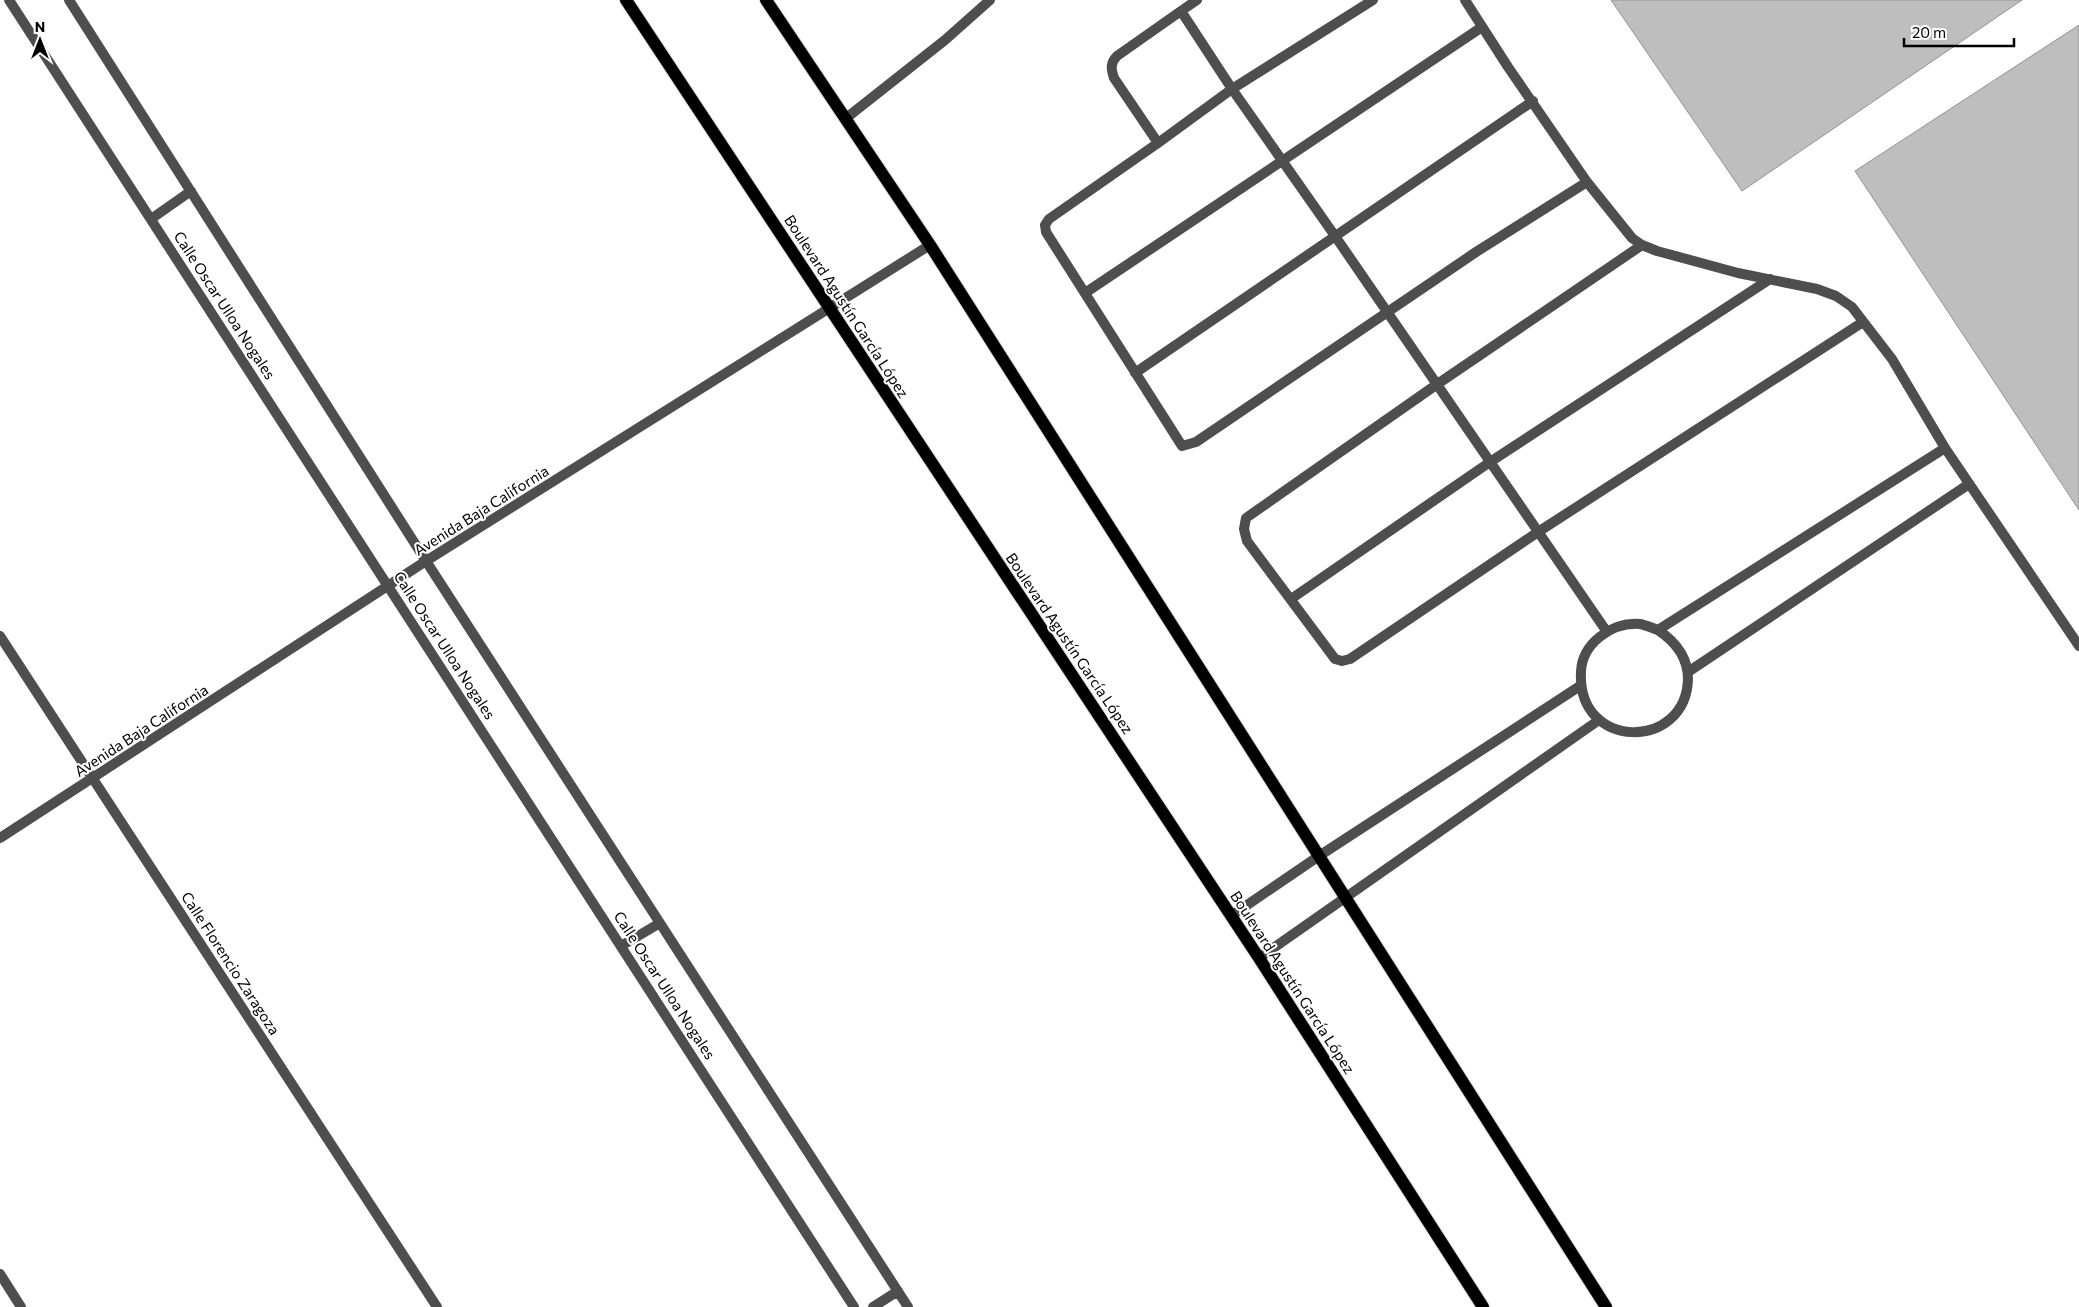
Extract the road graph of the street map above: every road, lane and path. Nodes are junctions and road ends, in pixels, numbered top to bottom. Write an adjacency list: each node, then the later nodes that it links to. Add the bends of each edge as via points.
1 (9, 0): 18 (street, Calle Oscar Ulloa Nogales)
2 (68, 0): 17 (street, Calle Oscar Ulloa Nogales)
3 (626, 0): 24 (main road, Boulevard Agustín García López)
4 (767, 0): 13 (main road)
5 (990, 0): 13 (street)
6 (1197, 0): 9 (street)
7 (1373, 0): 11 (street)
8 (1465, 0): 10 (street)
9 (1181, 11): 11 (street); 14 (street, via 1112,61 1114,78)
10 (1482, 27): 12 (street); 15 (street)
11 (1232, 89): 14 (street); 15 (street)
12 (1533, 100): 16 (street); 19 (street)
13 (845, 119): 20 (main road)
14 (1158, 143): 23 (street, via 1049,219 1045,225 1046,232)
15 (1283, 162): 19 (street); 23 (street)
16 (1587, 182): 21 (street, via 1632,238); 25 (street)
17 (191, 192): 18 (street); 33 (street, Calle Oscar Ulloa Nogales)
18 (151, 219): 34 (street, Calle Oscar Ulloa Nogales)
19 (1335, 236): 25 (street); 27 (street)
20 (930, 245): 24 (street, Avenida Baja California); 45 (main road)
21 (1642, 245): 22 (street, via 1657,252); 28 (street)
22 (1770, 279): 26 (street, via 1836,296 1852,307); 30 (street)
23 (1085, 293): 27 (street)
24 (829, 309): 33 (street, Avenida Baja California); 47 (main road, Boulevard Agustín García López)
25 (1386, 312): 27 (street, via 1188,446 1182,446 1178,441); 28 (street)
26 (1863, 322): 29 (street, via 1892,359); 32 (street)
27 (1136, 373)
28 (1436, 385): 30 (street); 35 (street, via 1246,518 1247,541)
29 (1945, 448): 31 (street); 36 (street)
30 (1490, 462): 32 (street); 35 (street)
31 (1969, 484): 39 (street); 40 (street)
32 (1538, 532): 35 (street, via 1350,659 1335,659); 37 (street)
33 (426, 561): 34 (street, Avenida Baja California); 48 (street, Calle Oscar Ulloa Nogales)
34 (390, 587): 43 (street, Avenida Baja California); 49 (street, Calle Oscar Ulloa Nogales)
35 (1291, 599)
36 (1658, 630): 37 (street, via 1641,624 1623,625); 40 (street, via 1673,640 1683,655)
37 (1606, 632): 41 (street, via 1590,646 1581,665)
38 (0, 636): 43 (street, Calle Florencio Zaragoza)
39 (2079, 646)
40 (1688, 672): 42 (street, via 1687,690 1680,707 1668,721 1651,730 1633,733 1615,729)
41 (1580, 686): 42 (street, via 1586,705); 45 (street)
42 (1599, 720): 46 (street)
43 (93, 779): 44 (street, Avenida Baja California); 54 (street, Calle Florencio Zaragoza)
44 (0, 838)
45 (1319, 856): 46 (main road); 47 (street)
46 (1345, 897): 50 (street); 59 (main road)
47 (1231, 916): 50 (main road, Boulevard Agustín García López)
48 (660, 922): 49 (street); 52 (street, Calle Oscar Ulloa Nogales)
49 (621, 946): 55 (street, Calle Oscar Ulloa Nogales)
50 (1259, 958): 58 (main road, Boulevard Agustín García López)
51 (0, 1274): 53 (street)
52 (898, 1291): 56 (street); 57 (street, Calle Oscar Ulloa Nogales)
53 (21, 1307)
54 (437, 1307)
55 (854, 1307)
56 (873, 1307)
57 (908, 1307)
58 (1483, 1307)
59 (1606, 1307)

